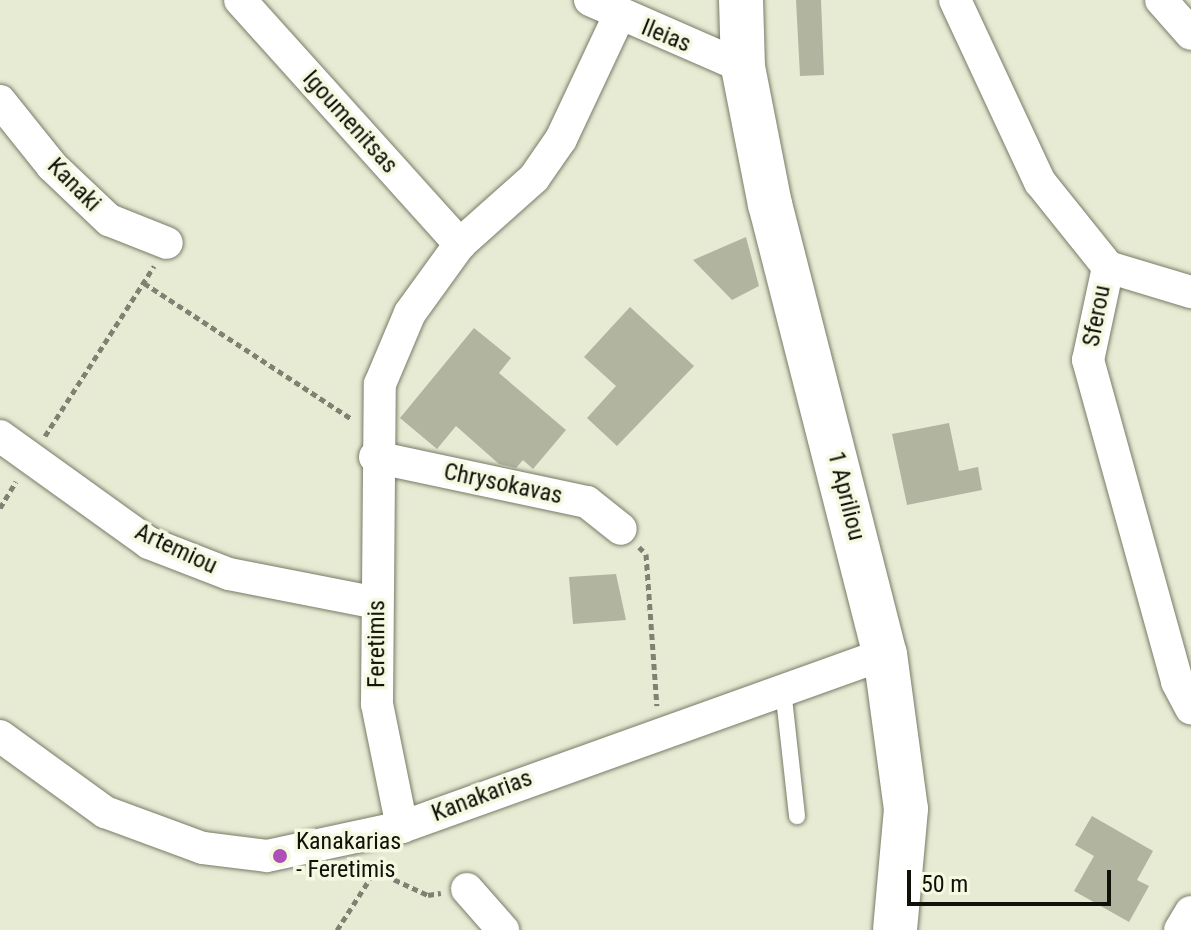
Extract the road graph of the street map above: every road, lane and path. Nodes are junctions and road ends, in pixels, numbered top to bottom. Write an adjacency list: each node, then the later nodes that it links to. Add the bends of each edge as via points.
1 (240, 0): 11 (street, Igoumenitsas)
2 (590, 0): 6 (street, Ileias)
3 (741, 0): 8 (main road, 1 Apriliou)
4 (955, 0): 12 (street, Sferou, via 1040,182)
5 (1161, 0): 7 (street)
6 (619, 16): 8 (street, Ileias); 11 (street, Feretimis, via 534,178)
7 (1191, 34)
8 (743, 67): 21 (main road, 1 Apriliou)
9 (0, 101): 10 (street, Kanaki, via 52,166 109,220)
10 (167, 243): 13 (path)
11 (460, 244): 16 (street, Feretimis, via 410,313 380,384)
12 (1108, 267): 14 (street); 23 (street, Sferou, via 1088,360 1177,682)
13 (144, 283): 16 (path); 17 (path)
14 (1191, 292)
15 (0, 436): 17 (street, Artemiou)
16 (376, 446): 19 (street, Chrysokavas, via 587,502); 20 (street, Feretimis)
17 (31, 458): 18 (path); 20 (street, Artemiou, via 149,543 229,574)
18 (0, 508)
19 (621, 529): 24 (path, via 646,554)
20 (377, 603): 27 (street, Feretimis, via 377,704)
21 (885, 654): 22 (street, Kanakarias); 33 (main road, 1 Apriliou, via 906,809)
22 (783, 689): 24 (street, Kanakarias); 26 (lane)
23 (1191, 708)
24 (659, 731): 27 (street, Kanakarias)
25 (0, 736): 27 (street, Kanakarias, via 105,812 203,848 267,856)
26 (797, 816)
27 (402, 827): 28 (path)
28 (376, 871): 29 (path, via 428,895); 31 (path)
29 (467, 889): 32 (street)
30 (1191, 912): 34 (street)
31 (337, 930)
32 (503, 930)
33 (895, 930)
34 (1180, 930)

